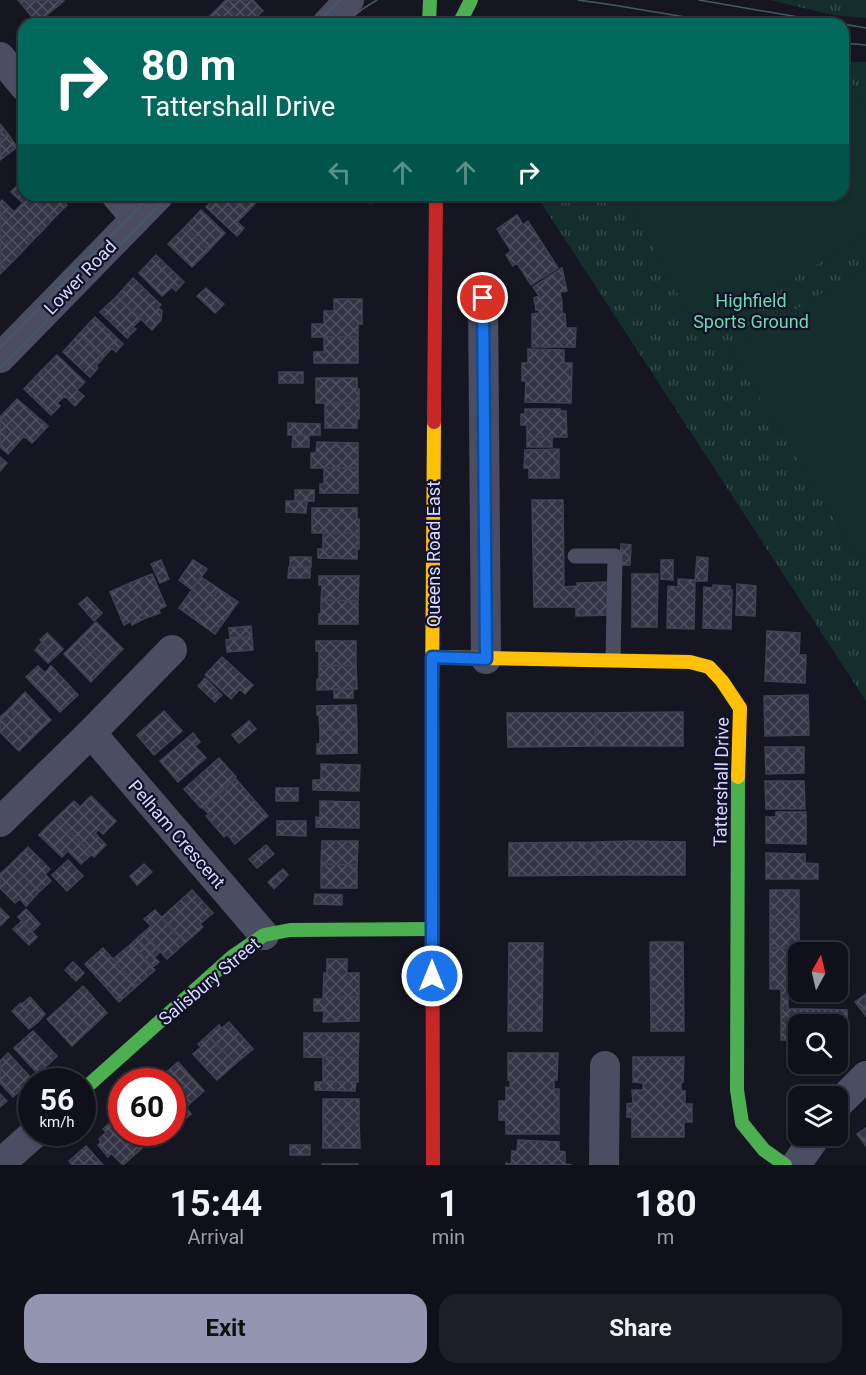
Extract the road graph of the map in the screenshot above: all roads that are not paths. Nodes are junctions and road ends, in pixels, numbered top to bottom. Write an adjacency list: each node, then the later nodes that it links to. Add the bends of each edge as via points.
1 (349, 0): 4 (street)
2 (429, 0): 5 (street)
3 (471, 0): 6 (street)
4 (332, 18)
5 (429, 18)
6 (462, 18)
7 (0, 57): 8 (street)
8 (18, 79)
9 (121, 201): 12 (street)
10 (153, 201): 12 (street, Lower Road)
11 (436, 201): 17 (street, Queens Road East)
12 (136, 219): 14 (street, Lower Road)
13 (483, 298): 18 (street)
14 (0, 358)
15 (575, 556): 19 (lane, via 615,556)
16 (172, 650): 20 (street)
17 (432, 657): 18 (street, Tattershall Drive); 22 (street, Queens Road East)
18 (486, 659): 19 (street, Tattershall Drive)
19 (613, 660): 31 (street, Tattershall Drive, via 690,662 709,667 740,708 737,1090 741,1123 764,1150)
20 (91, 733): 21 (street); 23 (street, Pelham Crescent)
21 (0, 822)
22 (432, 929): 23 (street, Salisbury Street, via 290,930); 32 (street, Queens Road East)
23 (264, 935): 26 (street, Salisbury Street, via 233,956)
24 (605, 1066): 33 (street)
25 (866, 1076): 27 (street)
26 (96, 1078)
27 (848, 1094)
28 (20, 1146): 30 (street)
29 (809, 1146): 31 (street)
30 (0, 1164)
31 (796, 1164)
32 (433, 1165)
33 (604, 1165)

